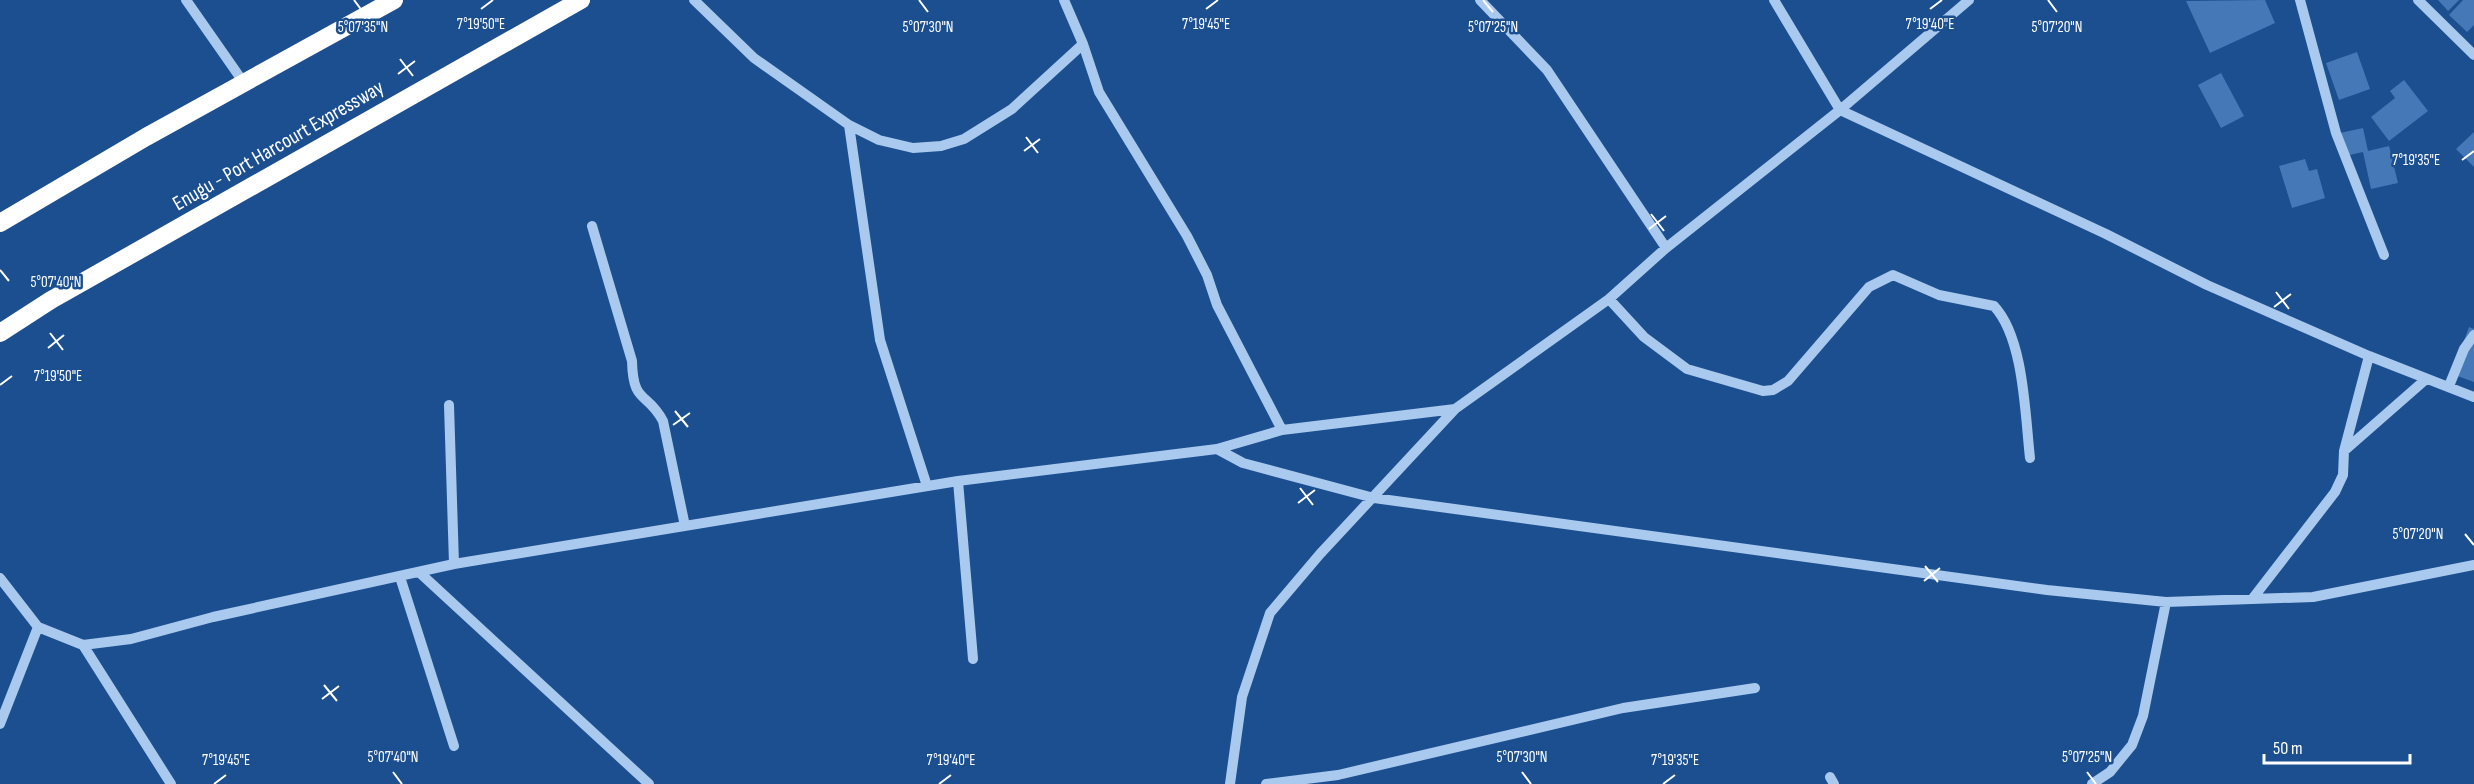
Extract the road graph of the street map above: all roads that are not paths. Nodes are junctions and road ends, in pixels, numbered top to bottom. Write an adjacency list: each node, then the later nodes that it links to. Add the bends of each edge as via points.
1 (186, 0): 13 (street)
2 (394, 0): 13 (highway)
3 (581, 0): 21 (highway, Enugu - Port Harcourt Expressway)
4 (694, 0): 15 (street, via 754,58)
5 (1064, 0): 11 (street)
6 (1480, 0): 18 (street, via 1547,70)
7 (1774, 0): 14 (street)
8 (1969, 0): 14 (street)
9 (2300, 0): 19 (street, via 2336,133)
10 (2418, 0): 12 (street)
11 (1083, 44): 15 (street, via 1012,109 964,139 913,148 879,140); 29 (street, via 1099,92 1187,236 1207,275 1217,306)
12 (2474, 55)
13 (244, 83): 16 (highway)
14 (1840, 110): 18 (street); 23 (street, via 2207,285)
15 (849, 125): 34 (street, via 880,340)
16 (0, 223)
17 (592, 226): 36 (street, via 632,361 633,382 663,421)
18 (1666, 248): 20 (street)
19 (2384, 255)
20 (1609, 299): 28 (street); 32 (street, via 1644,337 1687,369 1763,391 1788,381 1869,287 1882,278 1893,275 1939,296 1994,306 2010,327)
21 (0, 333)
22 (2474, 335): 25 (street)
23 (2369, 356): 24 (street); 31 (street)
24 (2425, 380): 25 (street); 31 (street)
25 (2449, 387): 26 (street)
26 (2474, 397)
27 (449, 405): 37 (street)
28 (1455, 409): 29 (street); 35 (street)
29 (1282, 430): 30 (street)
30 (1217, 449): 33 (street); 35 (street, via 1244,463)
31 (2344, 451): 42 (street, via 2343,475 2335,492)
32 (2030, 458)
33 (958, 481): 34 (street); 46 (street)
34 (927, 486): 36 (street)
35 (1374, 498): 43 (street, via 2047,590); 52 (street, via 1270,613 1242,697)
36 (685, 526): 37 (street)
37 (454, 564): 39 (street)
38 (2474, 565): 42 (street, via 2313,597)
39 (420, 573): 40 (street); 51 (street)
40 (400, 577): 45 (street, via 213,617 131,639); 49 (street)
41 (0, 578): 44 (street)
42 (2253, 598): 43 (street)
43 (2166, 602): 54 (street, via 2143,716 2132,746 2110,772)
44 (38, 627): 45 (street); 48 (street)
45 (83, 645): 50 (street)
46 (973, 659)
47 (1755, 688): 53 (street, via 1623,708 1338,776)
48 (0, 724)
49 (454, 746)
50 (171, 784)
51 (649, 784)
52 (1230, 784)
53 (1266, 784)
54 (2092, 784)

